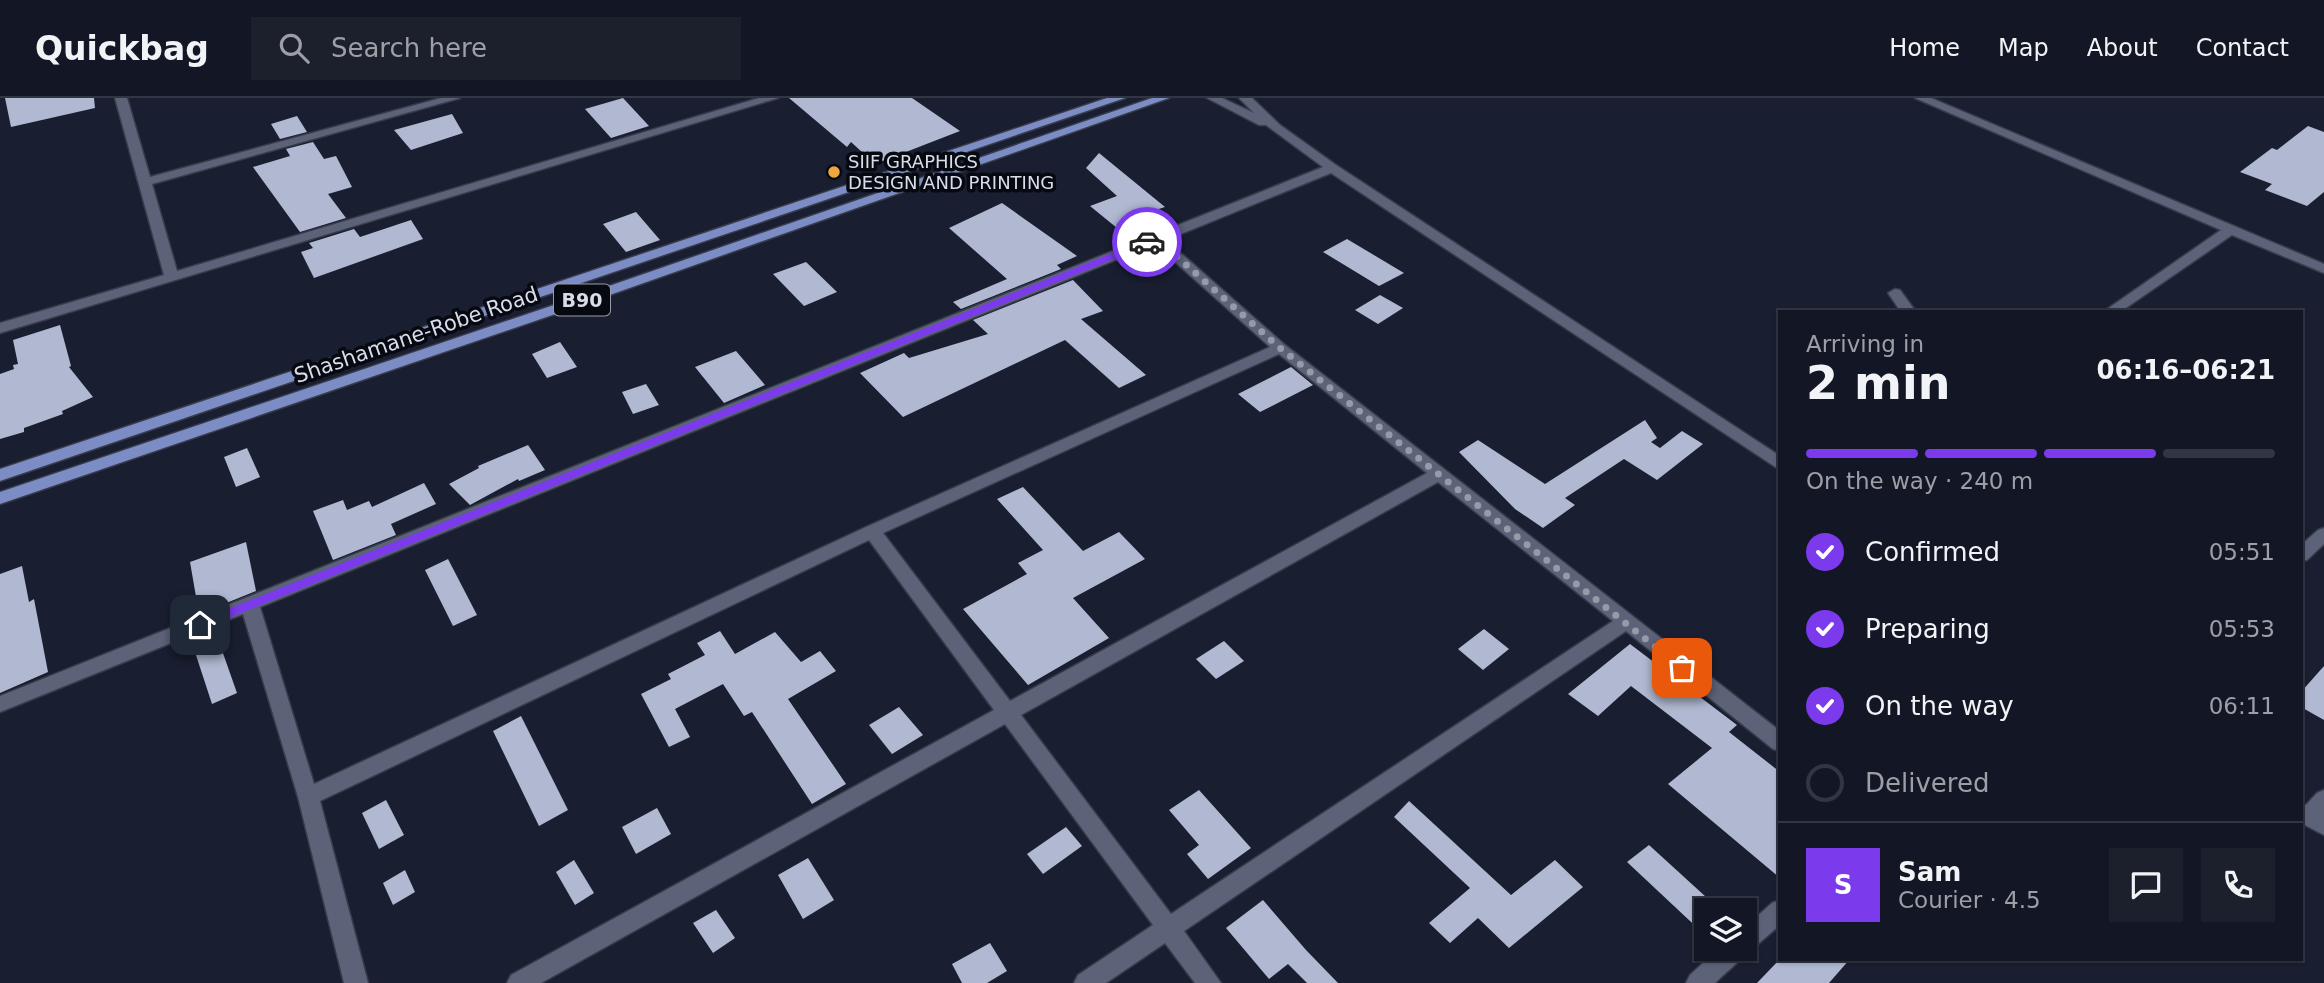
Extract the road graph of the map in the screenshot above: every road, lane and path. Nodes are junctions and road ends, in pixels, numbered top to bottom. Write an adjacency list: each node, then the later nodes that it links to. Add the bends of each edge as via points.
1 (454, 98): 11 (street)
2 (772, 98): 15 (street)
3 (1119, 98): 23 (main road, Shashamane-Robe Road / B90)
4 (1163, 98): 24 (main road, Shashamane-Robe Road / B90)
5 (1213, 98): 9 (street)
6 (1245, 98): 9 (street)
7 (1921, 98): 12 (street)
8 (125, 99): 11 (street)
9 (1276, 128): 10 (street)
10 (1332, 168): 13 (street); 21 (street)
11 (145, 182): 15 (street)
12 (2232, 229): 14 (street); 18 (street)
13 (1156, 238): 20 (street); 28 (street)
14 (2324, 268)
15 (172, 278): 19 (street)
16 (1895, 293): 17 (street)
17 (1908, 310)
18 (2113, 310)
19 (0, 328)
20 (1280, 348): 22 (street); 25 (street)
21 (1778, 463)
22 (1439, 474): 29 (street); 31 (street)
23 (0, 475)
24 (0, 498)
25 (872, 531): 31 (street); 33 (street)
26 (2324, 534): 27 (street)
27 (2304, 548)
28 (250, 605): 30 (street); 33 (street)
29 (1624, 623): 32 (street); 37 (street)
30 (0, 704)
31 (1008, 712): 37 (street); 41 (street)
32 (1778, 741)
33 (308, 797): 40 (street)
34 (2324, 799): 35 (street)
35 (2311, 818)
36 (1778, 912): 38 (street)
37 (1167, 929): 42 (street); 43 (street)
38 (1757, 930)
39 (1722, 961): 44 (street)
40 (356, 983)
41 (519, 983)
42 (1086, 983)
43 (1209, 983)
44 (1698, 983)

